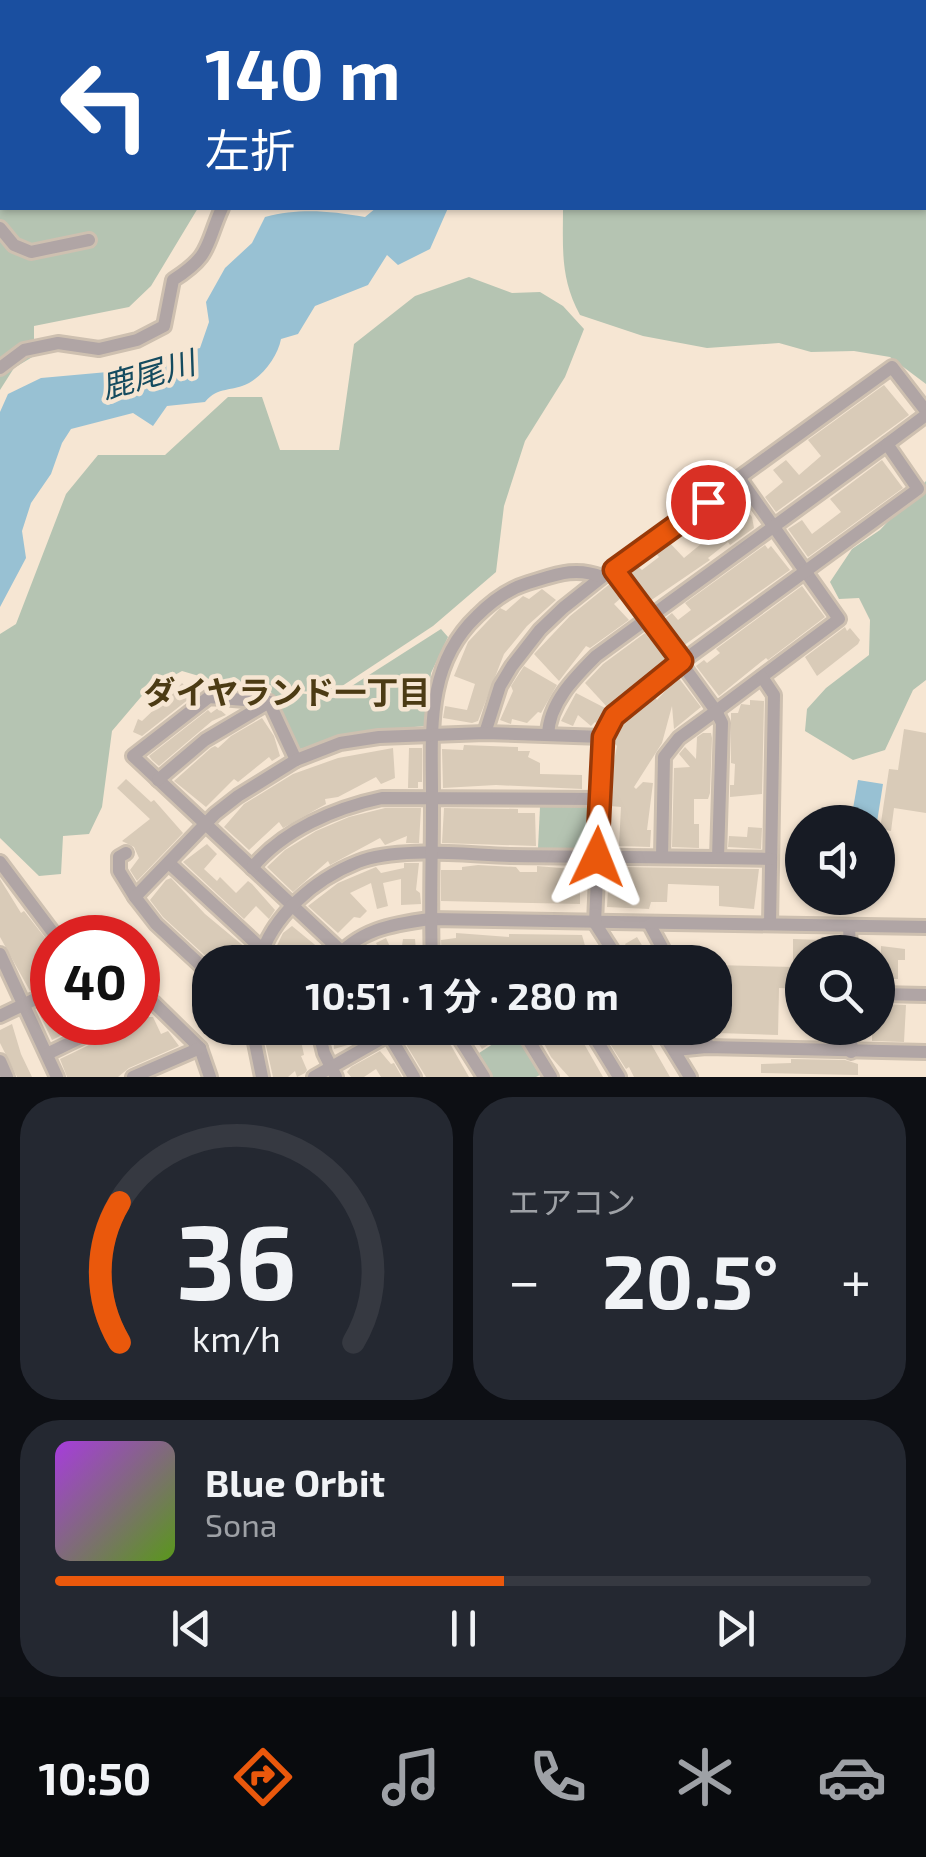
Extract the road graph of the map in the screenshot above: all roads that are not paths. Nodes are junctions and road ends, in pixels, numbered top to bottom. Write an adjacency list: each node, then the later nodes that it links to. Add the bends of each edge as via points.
1 (221, 210): 4 (street, via 209,248 173,280 164,326 99,349 58,343 24,350)
2 (0, 228): 3 (street, via 23,251)
3 (89, 240)
4 (0, 368)
5 (926, 413): 6 (street); 7 (street, via 892,367)
6 (887, 444): 8 (street); 10 (street, via 918,489)
7 (740, 479): 8 (street); 9 (street)
8 (772, 526): 10 (street); 11 (street)
9 (608, 573): 11 (street); 16 (street, via 540,630 512,666); 18 (street, via 568,570 514,588 478,615 439,673)
10 (806, 573): 12 (street); 13 (street, via 839,619)
11 (648, 616): 12 (street); 17 (street, via 574,678)
12 (682, 661): 15 (street); 19 (street, via 614,716)
13 (762, 677): 15 (street); 30 (street, via 774,696)
14 (269, 702): 20 (street); 21 (street, via 205,740); 21 (street, via 209,697 133,756)
15 (716, 711): 28 (street, via 678,738 664,758); 29 (street, via 722,723)
16 (485, 734): 17 (street); 18 (street)
17 (548, 735): 19 (street)
18 (431, 736): 20 (street, via 340,743); 22 (street)
19 (603, 737): 23 (street)
20 (296, 760): 24 (street)
21 (158, 780): 24 (street)
22 (432, 797): 23 (street); 26 (street); 33 (street, via 347,806 282,841)
23 (599, 798): 27 (street)
24 (205, 825): 32 (street); 33 (street)
25 (126, 853): 34 (street, via 119,857 119,872)
26 (432, 854): 27 (street); 35 (street, via 360,861); 37 (street)
27 (597, 857): 28 (street); 38 (street)
28 (662, 857): 29 (street)
29 (718, 858): 30 (street)
30 (772, 859): 39 (street)
31 (0, 862): 36 (street)
32 (170, 864): 34 (street); 44 (street)
33 (252, 868): 35 (street)
34 (135, 897): 52 (street)
35 (292, 905): 45 (street); 46 (street)
36 (40, 915)
37 (430, 919): 38 (street); 47 (street, via 371,930); 48 (street)
38 (595, 923): 40 (street); 49 (street)
39 (770, 924): 40 (street); 41 (street)
40 (650, 925): 50 (street)
41 (849, 926): 42 (street); 43 (street)
42 (926, 927)
43 (849, 935)
44 (250, 945)
45 (268, 945)
46 (327, 945)
47 (352, 945)
48 (431, 945)
49 (609, 945)
50 (661, 945)
51 (0, 954): 56 (street)
52 (192, 957)
53 (895, 994): 54 (street)
54 (926, 994)
55 (30, 1002): 56 (street)
56 (24, 1005): 58 (street); 74 (street)
57 (160, 1009): 70 (street)
58 (0, 1016)
59 (66, 1045): 74 (street)
60 (255, 1045): 81 (street)
61 (324, 1045): 76 (street)
62 (369, 1045): 76 (street)
63 (395, 1045): 83 (street)
64 (464, 1045): 84 (street)
65 (532, 1045): 85 (street)
66 (600, 1045): 86 (street)
67 (672, 1045): 71 (street)
68 (851, 1045): 72 (street)
69 (706, 1047): 71 (street); 72 (street)
70 (200, 1048): 79 (street); 80 (street)
71 (675, 1050): 87 (street)
72 (850, 1052): 73 (street)
73 (926, 1052)
74 (47, 1054): 78 (street)
75 (0, 1062): 77 (street)
76 (333, 1072): 82 (street)
77 (7, 1077)
78 (58, 1077)
79 (134, 1077)
80 (210, 1077)
81 (262, 1077)
82 (314, 1077)
83 (414, 1077)
84 (484, 1077)
85 (552, 1077)
86 (620, 1077)
87 (690, 1077)

